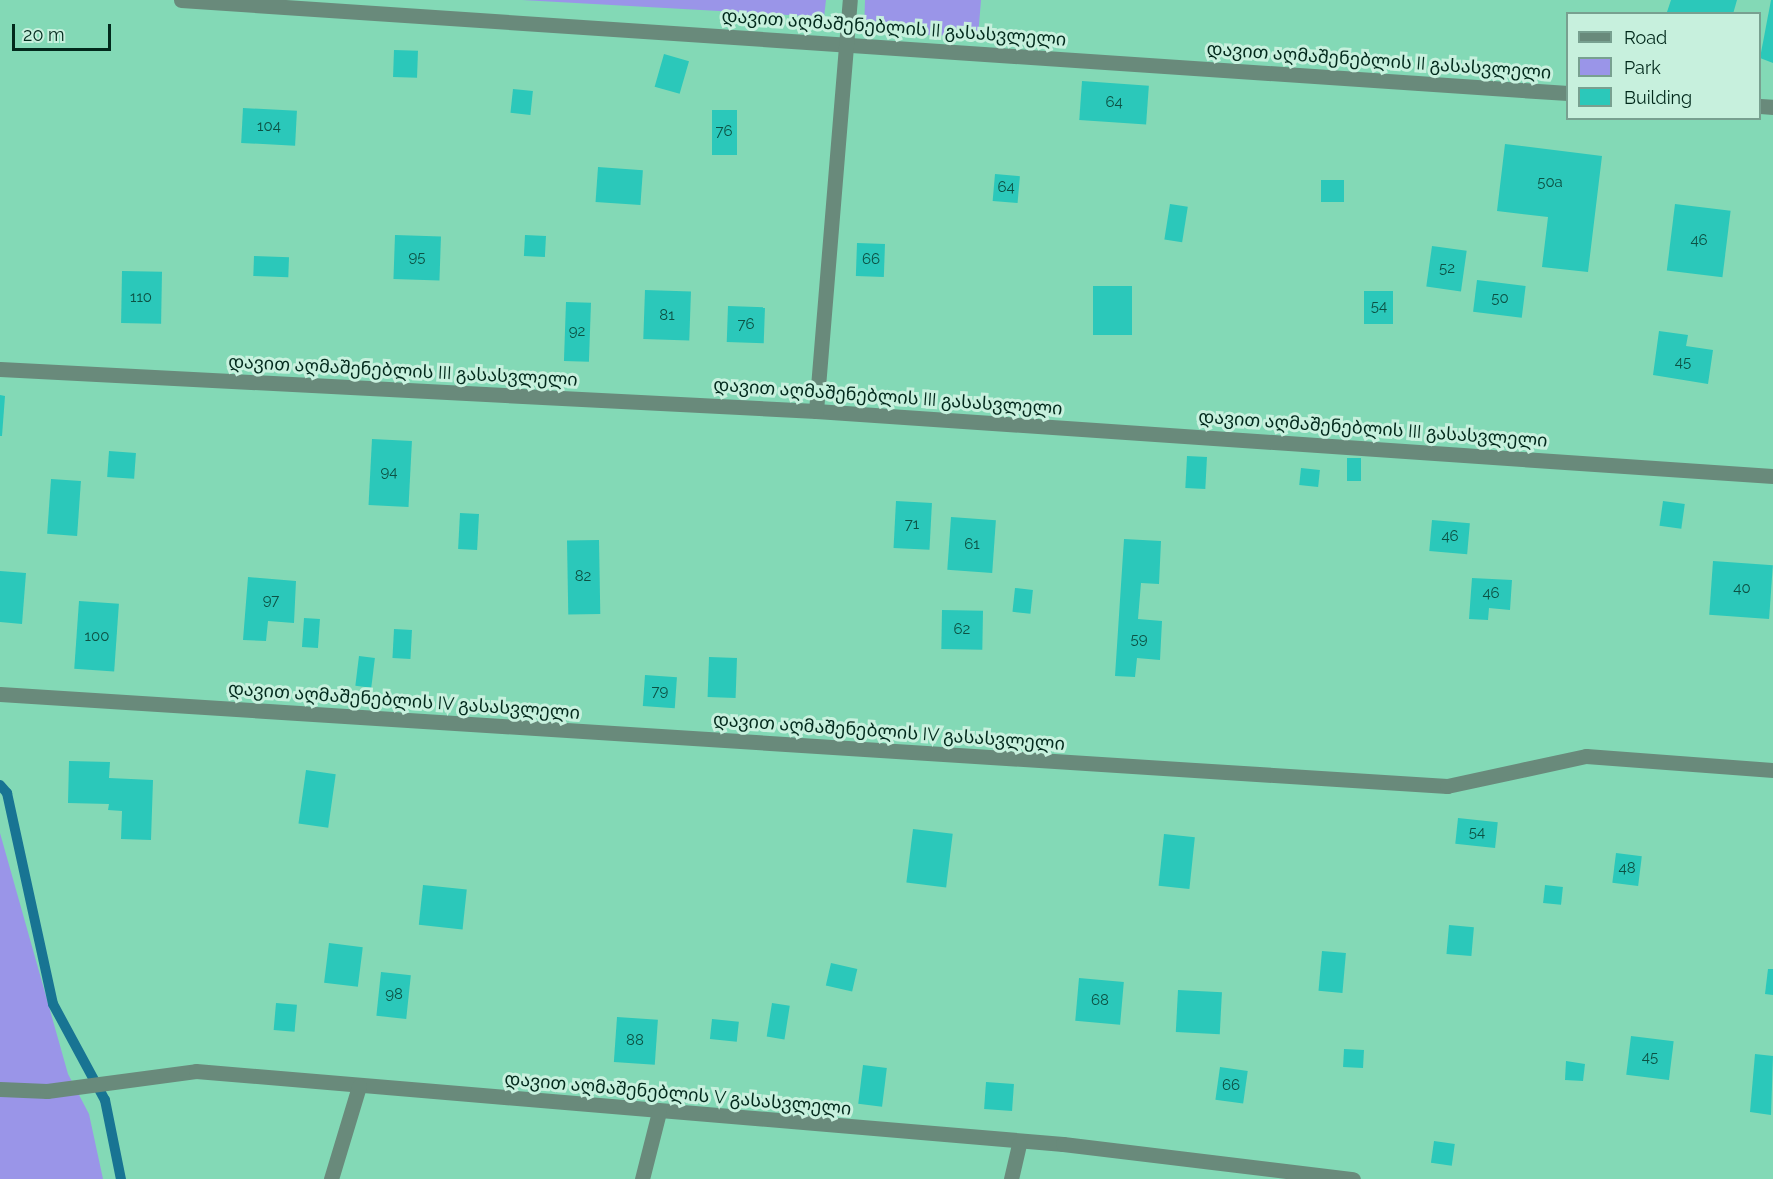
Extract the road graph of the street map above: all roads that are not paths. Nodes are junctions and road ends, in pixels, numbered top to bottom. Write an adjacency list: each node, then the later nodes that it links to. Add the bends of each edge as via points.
1 (181, 0): 3 (street, დავით აღმაშენებლის II გასასვლელი)
2 (850, 0): 3 (street)
3 (849, 45): 4 (street, დავით აღმაშენებლის II გასასვლელი); 6 (street)
4 (1566, 93)
5 (0, 369): 6 (street, დავით აღმაშენებლის III გასასვლელი)
6 (816, 411): 7 (street, დავით აღმაშენებლის III გასასვლელი)
7 (1773, 476)
8 (0, 694): 9 (street, დავით აღმაშენებლის IV გასასვლელი, via 1447,786 1586,756)
9 (1773, 770)
10 (359, 1086): 11 (street, დავით აღმაშენებლის V გასასვლელი, via 196,1071 83,1086); 12 (street, დავით აღმაშენებლის V გასასვლელი); 14 (street)
11 (0, 1089)
12 (659, 1112): 13 (street, დავით აღმაშენებლის V გასასვლელი); 15 (street)
13 (1019, 1144): 16 (street); 17 (street, დავით აღმაშენებლის V გასასვლელი)
14 (331, 1179)
15 (642, 1179)
16 (1011, 1179)
17 (1353, 1179)

